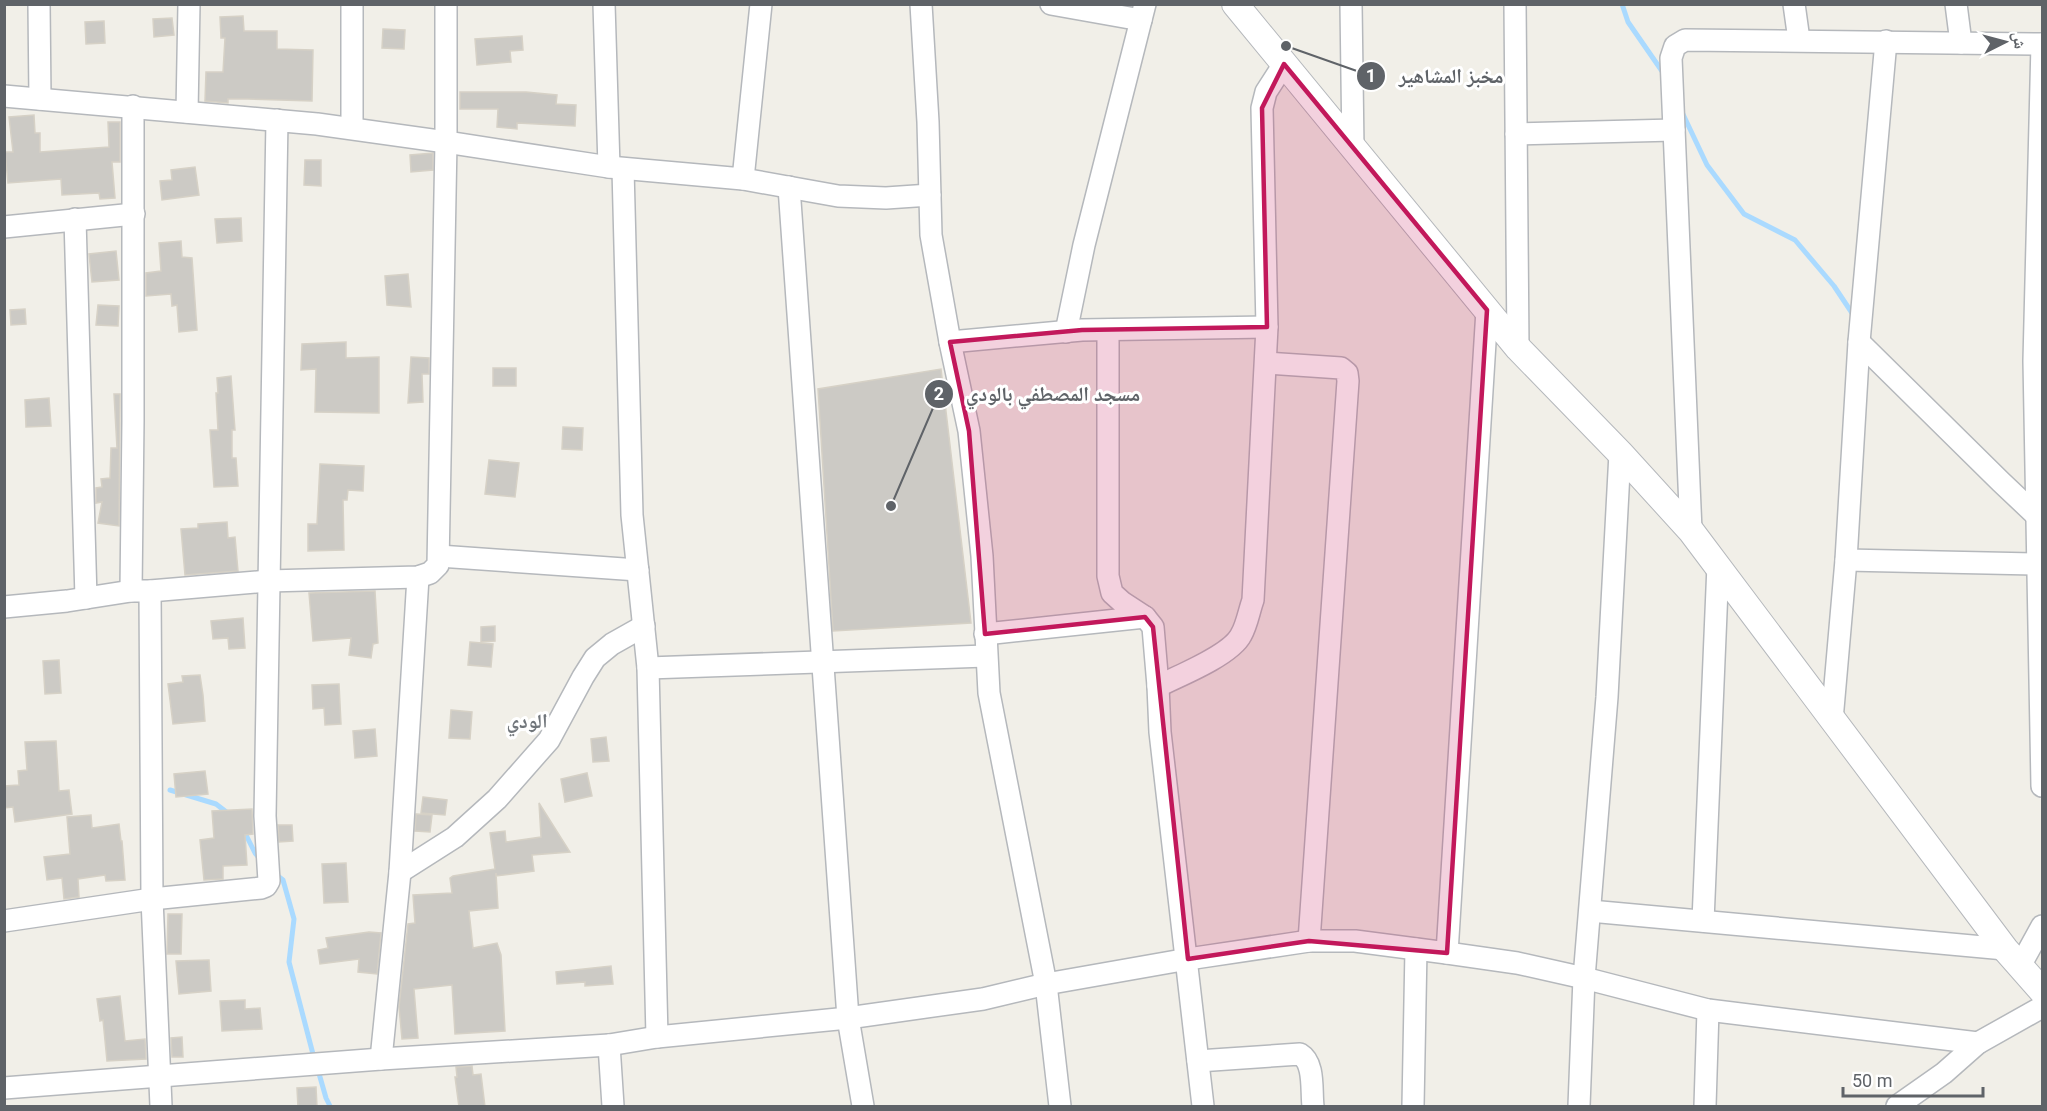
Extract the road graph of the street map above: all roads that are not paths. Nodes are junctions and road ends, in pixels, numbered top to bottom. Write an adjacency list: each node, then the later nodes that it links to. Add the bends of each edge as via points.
1 (39, 4): 21 (street)
2 (189, 4): 23 (street)
3 (352, 4): 25 (street)
4 (446, 4): 28 (street)
5 (604, 4): 30 (street)
6 (761, 4): 31 (street)
7 (921, 4): 33 (street)
8 (1051, 4): 14 (street)
9 (1235, 4): 19 (street)
10 (1351, 4): 29 (street)
11 (1515, 4): 27 (street)
12 (1794, 4): 15 (street)
13 (1956, 4): 17 (street)
14 (1143, 12): 40 (street)
15 (1799, 40): 16 (street); 26 (street, via 1685,40 1675,46 1671,58)
16 (1886, 41): 17 (street); 42 (street)
17 (1961, 43): 18 (street)
18 (2042, 44): 46 (street, via 2034,361)
19 (1284, 64): 29 (street); 38 (street, via 1266,92 1262,108)
20 (4, 96): 21 (street)
21 (40, 99): 22 (street)
22 (134, 106): 23 (street); 34 (street)
23 (187, 112): 24 (street)
24 (277, 120): 25 (street); 54 (street)
25 (352, 128): 28 (street)
26 (1674, 130): 27 (street); 47 (street)
27 (1516, 134): 43 (street)
28 (446, 141): 30 (street); 48 (street)
29 (1353, 149): 37 (street)
30 (616, 168): 31 (street); 52 (street)
31 (743, 179): 32 (street)
32 (789, 188): 33 (street, via 838,196); 63 (street)
33 (930, 195): 41 (street, via 931,235)
34 (134, 214): 35 (street); 55 (street)
35 (75, 219): 36 (street); 56 (street)
36 (4, 227)
37 (1487, 310): 43 (street); 76 (street)
38 (1267, 327): 39 (street); 44 (street)
39 (1108, 330): 40 (street); 58 (street, via 1108,576 1112,593)
40 (1066, 332): 41 (street)
41 (950, 342): 61 (street, via 969,430 982,556)
42 (1859, 342): 46 (street); 49 (street)
43 (1518, 348): 45 (street)
44 (1266, 363): 65 (street, via 1253,600 1235,644); 74 (street, via 1341,368 1348,381)
45 (1620, 453): 47 (street); 70 (street)
46 (2037, 516): 50 (street)
47 (1691, 531): 51 (street)
48 (439, 556): 52 (street); 53 (street, via 438,566)
49 (1846, 560): 50 (street); 66 (street)
50 (2038, 564): 59 (street)
51 (1718, 565): 66 (street); 72 (street)
52 (638, 570): 60 (street)
53 (418, 577): 54 (street); 68 (street)
54 (268, 580): 55 (street); 69 (street, via 265,816 269,881 261,888)
55 (140, 591): 56 (street); 69 (street)
56 (86, 598): 57 (street)
57 (4, 607)
58 (1145, 617): 61 (street); 65 (street, via 1153,627)
59 (2041, 625): 67 (street)
60 (644, 626): 64 (street); 68 (street, via 595,658 549,740 497,799 455,837)
61 (985, 634): 62 (street)
62 (986, 656): 63 (street); 80 (street, via 989,693)
63 (823, 662): 64 (street); 84 (street)
64 (648, 668): 85 (street)
65 (1158, 686): 78 (street, via 1160,732)
66 (1832, 720): 77 (street)
67 (2043, 786)
68 (400, 872): 88 (street)
69 (152, 899): 71 (street); 90 (street)
70 (1590, 911): 72 (street); 79 (street)
71 (4, 921)
72 (1703, 921): 77 (street)
73 (2043, 926): 77 (street)
74 (1310, 941): 75 (street, via 1355,941); 78 (street)
75 (1416, 949): 76 (street); 98 (street)
76 (1447, 952): 79 (street)
77 (2012, 958): 81 (street)
78 (1188, 959): 80 (street); 89 (street)
79 (1584, 978): 83 (street); 99 (street)
80 (1046, 984): 84 (street, via 983,999); 95 (street)
81 (2043, 991)
82 (2043, 1007): 86 (street)
83 (1708, 1010): 86 (street); 100 (street)
84 (848, 1018): 85 (street); 94 (street)
85 (657, 1037): 87 (street)
86 (1978, 1043): 101 (street)
87 (609, 1045): 88 (street); 93 (street)
88 (381, 1059): 90 (street)
89 (1198, 1061): 96 (street); 97 (street, via 1300,1054 1310,1066)
90 (161, 1077): 91 (street); 92 (street)
91 (4, 1088)
92 (161, 1107)
93 (613, 1107)
94 (863, 1107)
95 (1060, 1107)
96 (1203, 1107)
97 (1313, 1107)
98 (1413, 1107)
99 (1579, 1107)
100 (1705, 1107)
101 (1897, 1107)

